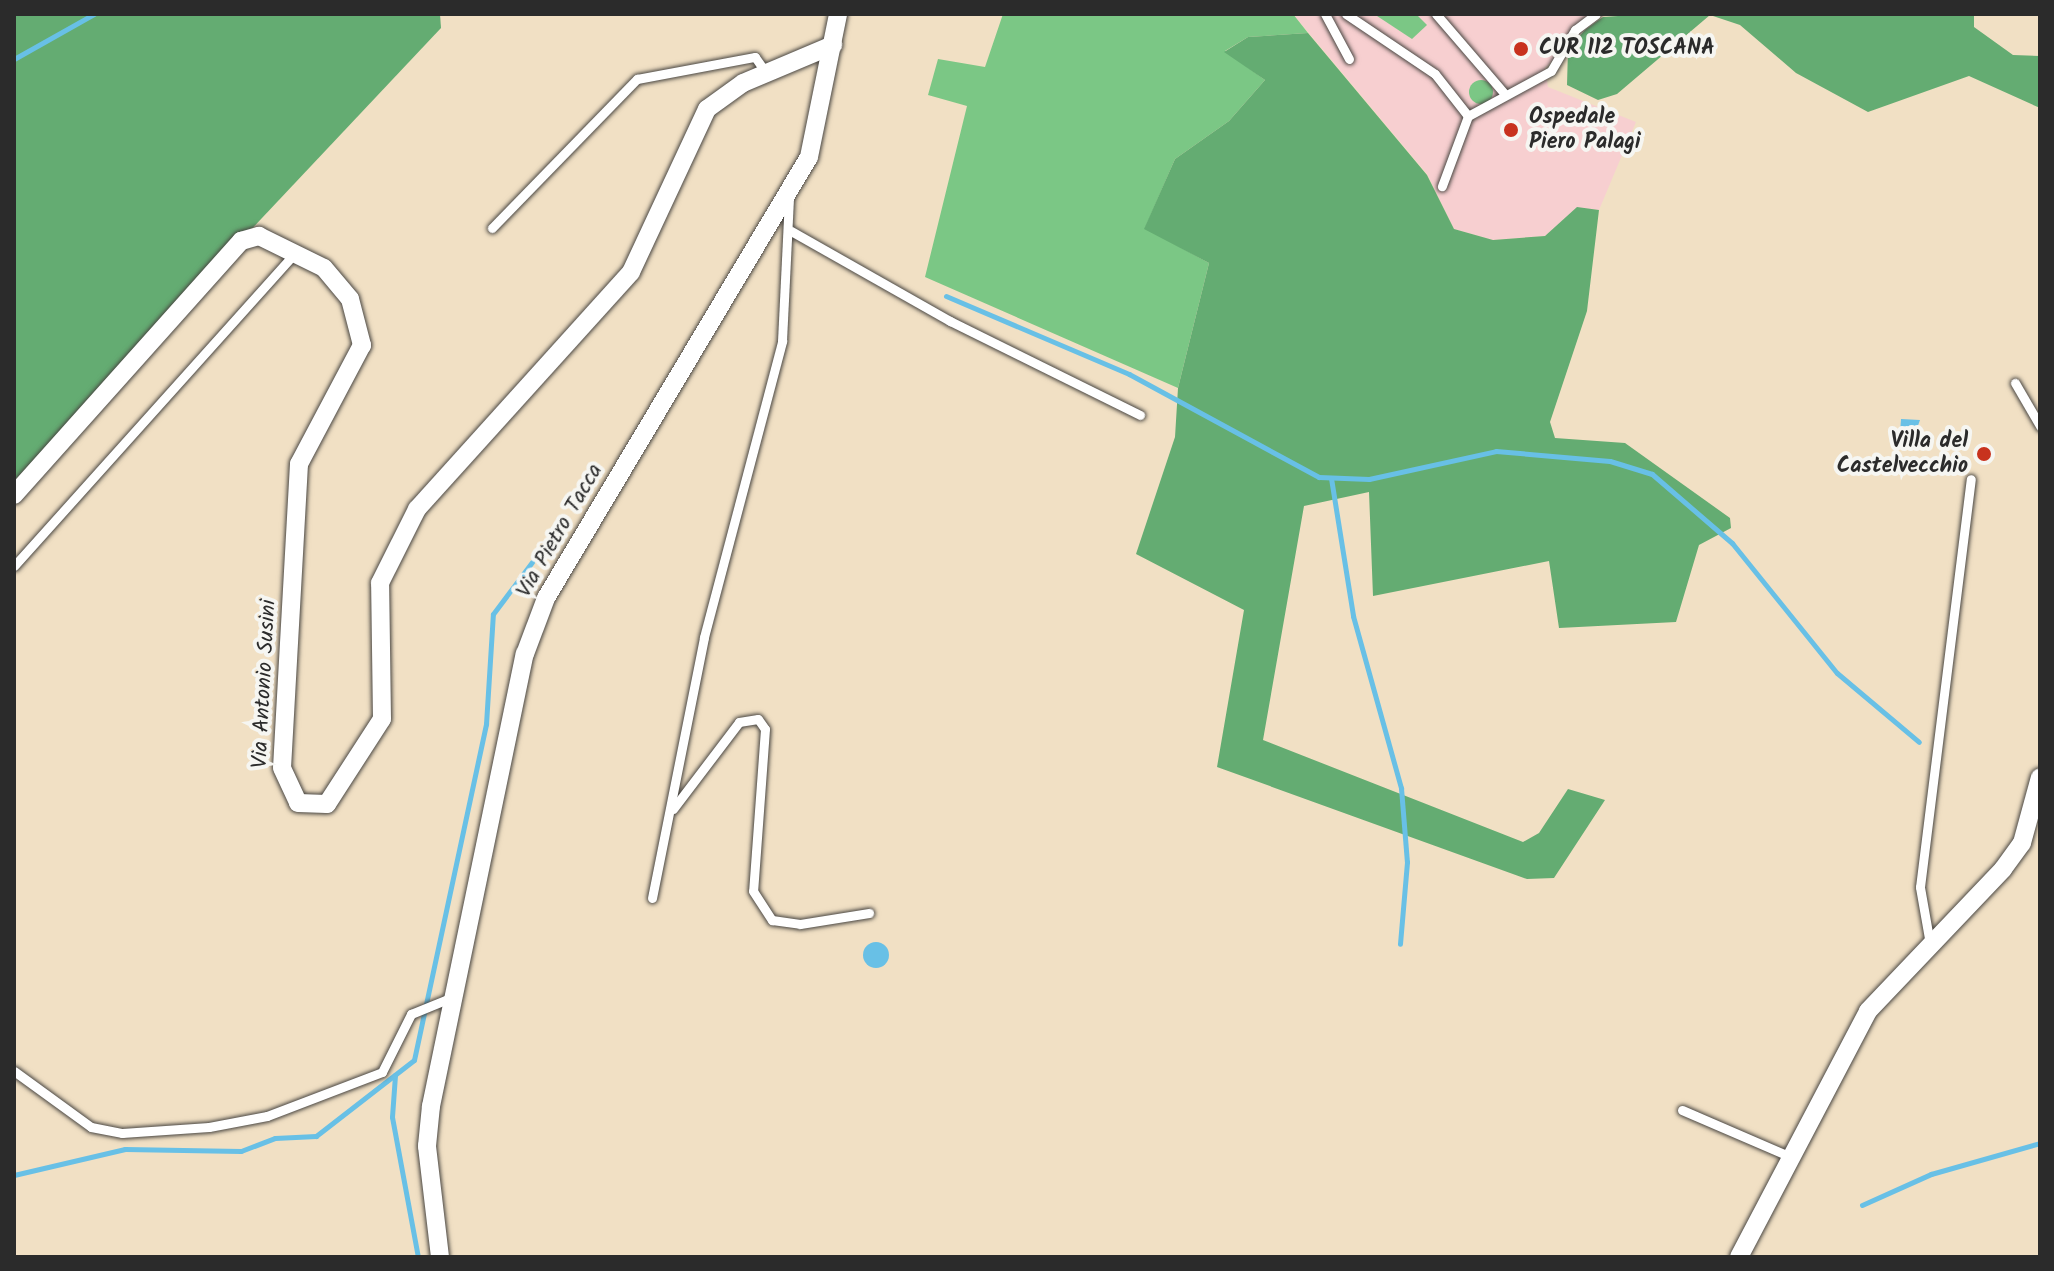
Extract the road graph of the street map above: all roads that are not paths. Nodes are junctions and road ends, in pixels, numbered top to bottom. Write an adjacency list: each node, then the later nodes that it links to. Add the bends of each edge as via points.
1 (838, 14): 6 (street, Via Pietro Tacca)
2 (1325, 14): 7 (lane)
3 (1346, 14): 10 (lane, via 1435,74)
4 (1436, 14): 9 (lane)
5 (1596, 14): 9 (lane, via 1575,30 1551,71)
6 (833, 45): 8 (street, Via Antonio Susini); 12 (street, Via Pietro Tacca, via 815,138)
7 (1349, 59)
8 (766, 73): 13 (lane, via 755,57 637,79); 15 (street, Via Antonio Susini, via 707,109 631,272 417,509 380,583 382,719 342,790 313,809 286,789 282,768 299,464 362,345 350,299 324,268)
9 (1504, 93): 10 (lane)
10 (1468, 116): 11 (lane)
11 (1442, 186)
12 (789, 196): 14 (lane); 27 (street, Via Pietro Tacca, via 546,598 525,654)
13 (492, 228)
14 (791, 231): 17 (lane, via 950,321); 23 (lane, via 769,408 704,637)
15 (294, 254): 20 (street, Via Antonio Susini, via 259,236 241,241); 21 (lane)
16 (2015, 383): 18 (lane)
17 (1140, 415)
18 (2040, 426)
19 (1971, 479): 26 (lane, via 1920,887)
20 (14, 495)
21 (14, 566)
22 (2040, 777): 26 (street, via 2022,843)
23 (671, 812): 24 (lane); 25 (lane, via 739,722 758,719 765,729 753,891 772,920 800,924)
24 (652, 898)
25 (869, 913)
26 (1930, 944): 30 (street, via 1868,1011)
27 (455, 996): 28 (lane, via 411,1014 382,1072 267,1116 209,1127 122,1133 91,1127); 31 (street, Via Pietro Tacca, via 427,1146)
28 (14, 1071)
29 (1682, 1110): 30 (lane)
30 (1791, 1157): 32 (street)
31 (440, 1257)
32 (1739, 1257)

